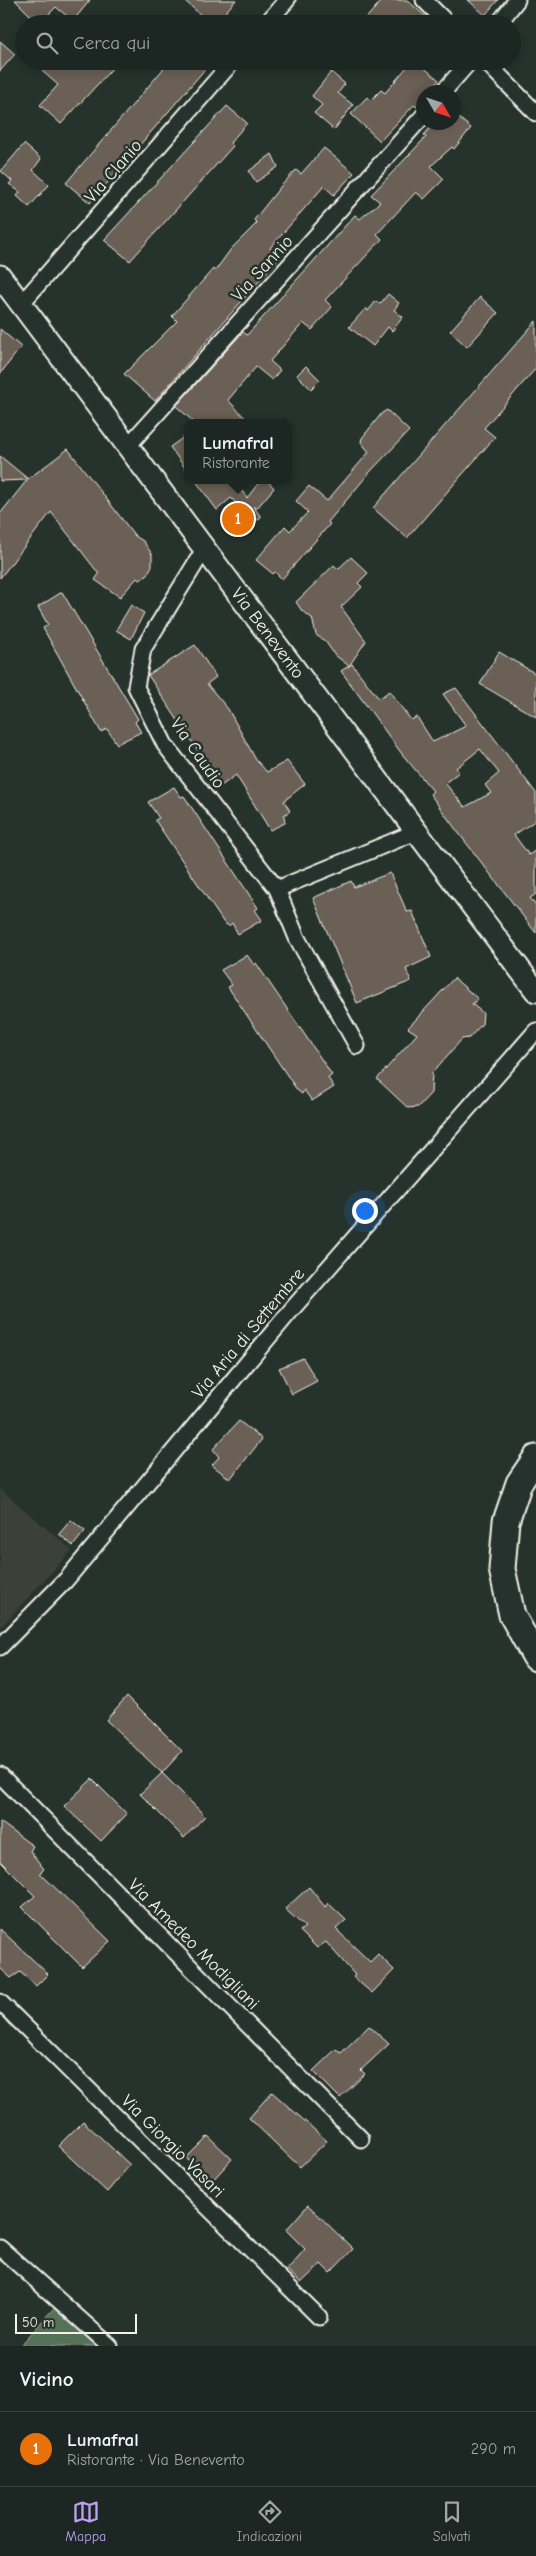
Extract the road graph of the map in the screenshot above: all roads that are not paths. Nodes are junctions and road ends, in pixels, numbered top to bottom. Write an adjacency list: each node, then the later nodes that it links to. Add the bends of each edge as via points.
1 (287, 0): 4 (street)
2 (424, 0): 5 (street)
3 (517, 0): 6 (street)
4 (274, 15)
5 (439, 15)
6 (505, 15)
7 (225, 70): 14 (street, Via Clanio)
8 (462, 70): 10 (street)
9 (494, 70): 11 (street)
10 (449, 85)
11 (536, 112)
12 (416, 124): 15 (street, Via Sannio)
13 (0, 276): 14 (main road, Via Benevento)
14 (21, 304): 15 (main road, Via Benevento)
15 (128, 446): 16 (main road, Via Benevento)
16 (204, 548): 17 (main road, Via Benevento); 18 (street, Via Caudio, via 142,649 136,687 165,745)
17 (416, 832): 18 (street); 19 (main road, Via Benevento)
18 (277, 889): 22 (street, Via Caudio, via 298,938)
19 (536, 991)
20 (536, 1030): 21 (street, Via Aria di Settembre)
21 (530, 1042): 26 (street, Via Aria di Settembre, via 292,1308 66,1580)
22 (357, 1046)
23 (536, 1458): 27 (highway, via 519,1483 506,1521 502,1569 512,1615)
24 (536, 1488): 25 (highway, via 523,1520 518,1557 520,1583)
25 (536, 1624)
26 (0, 1646)
27 (536, 1658)
28 (0, 1775): 30 (street, Via Amedeo Modigliani)
29 (0, 2002): 32 (street, Via Giorgio Vasari)
30 (361, 2139)
31 (0, 2248): 33 (street)
32 (319, 2317)
33 (110, 2346)

